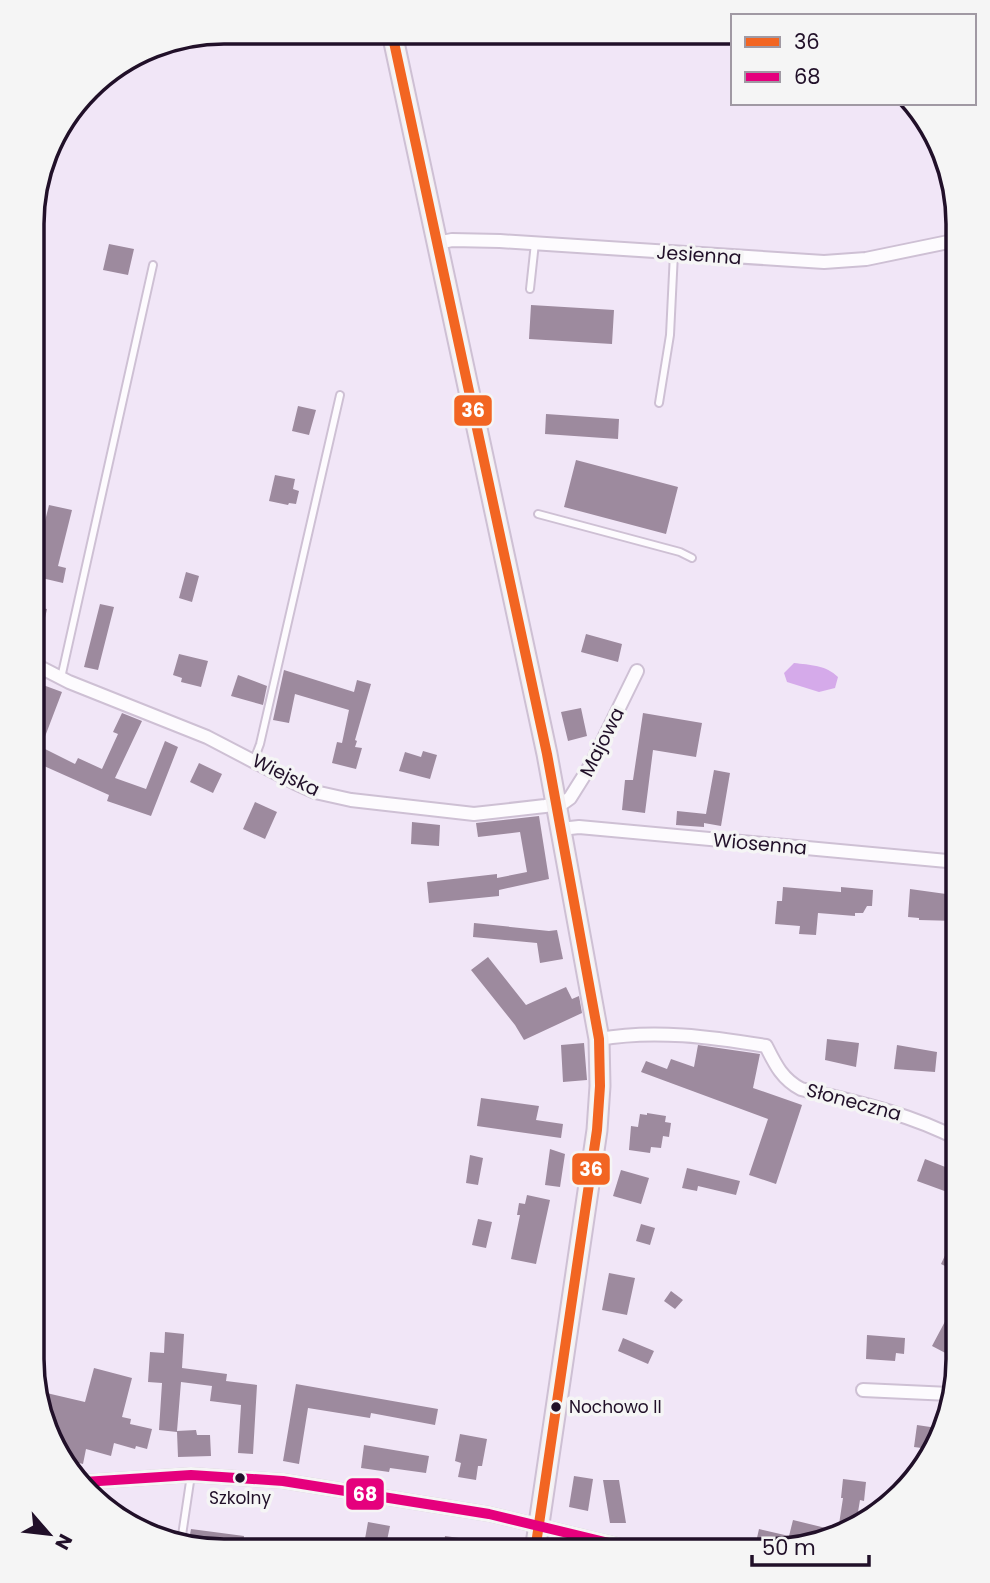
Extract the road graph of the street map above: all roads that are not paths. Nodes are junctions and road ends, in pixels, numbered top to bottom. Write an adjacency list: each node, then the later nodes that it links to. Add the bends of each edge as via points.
1 (394, 44): 3 (main road)
2 (946, 242): 5 (street, Jesienna, via 838,262)
3 (437, 243): 4 (street, Jesienna); 16 (main road)
4 (535, 243): 5 (street, Jesienna); 7 (lane)
5 (674, 253): 9 (lane, via 670,335)
6 (153, 265): 14 (lane)
7 (530, 289)
8 (340, 395): 15 (lane)
9 (659, 403)
10 (538, 514): 11 (lane)
11 (692, 558)
12 (44, 669): 14 (street, Wiejska)
13 (637, 671): 16 (street, Majowa, via 586,774 570,798)
14 (61, 678): 15 (street, Wiejska)
15 (254, 760): 16 (street, Wiejska, via 305,788 351,800 474,814)
16 (556, 804): 17 (main road)
17 (561, 829): 18 (street, Wiosenna); 19 (main road)
18 (946, 861)
19 (600, 1039): 20 (street, Słoneczna, via 660,1034 766,1046 780,1072 801,1088 903,1115); 25 (main road, via 597,1130)
20 (946, 1134)
21 (863, 1390): 22 (street)
22 (943, 1394)
23 (191, 1475): 24 (street); 25 (street, via 283,1481); 26 (lane)
24 (93, 1481)
25 (539, 1525): 27 (main road); 28 (street)
26 (182, 1534)
27 (537, 1539)
28 (594, 1539)

